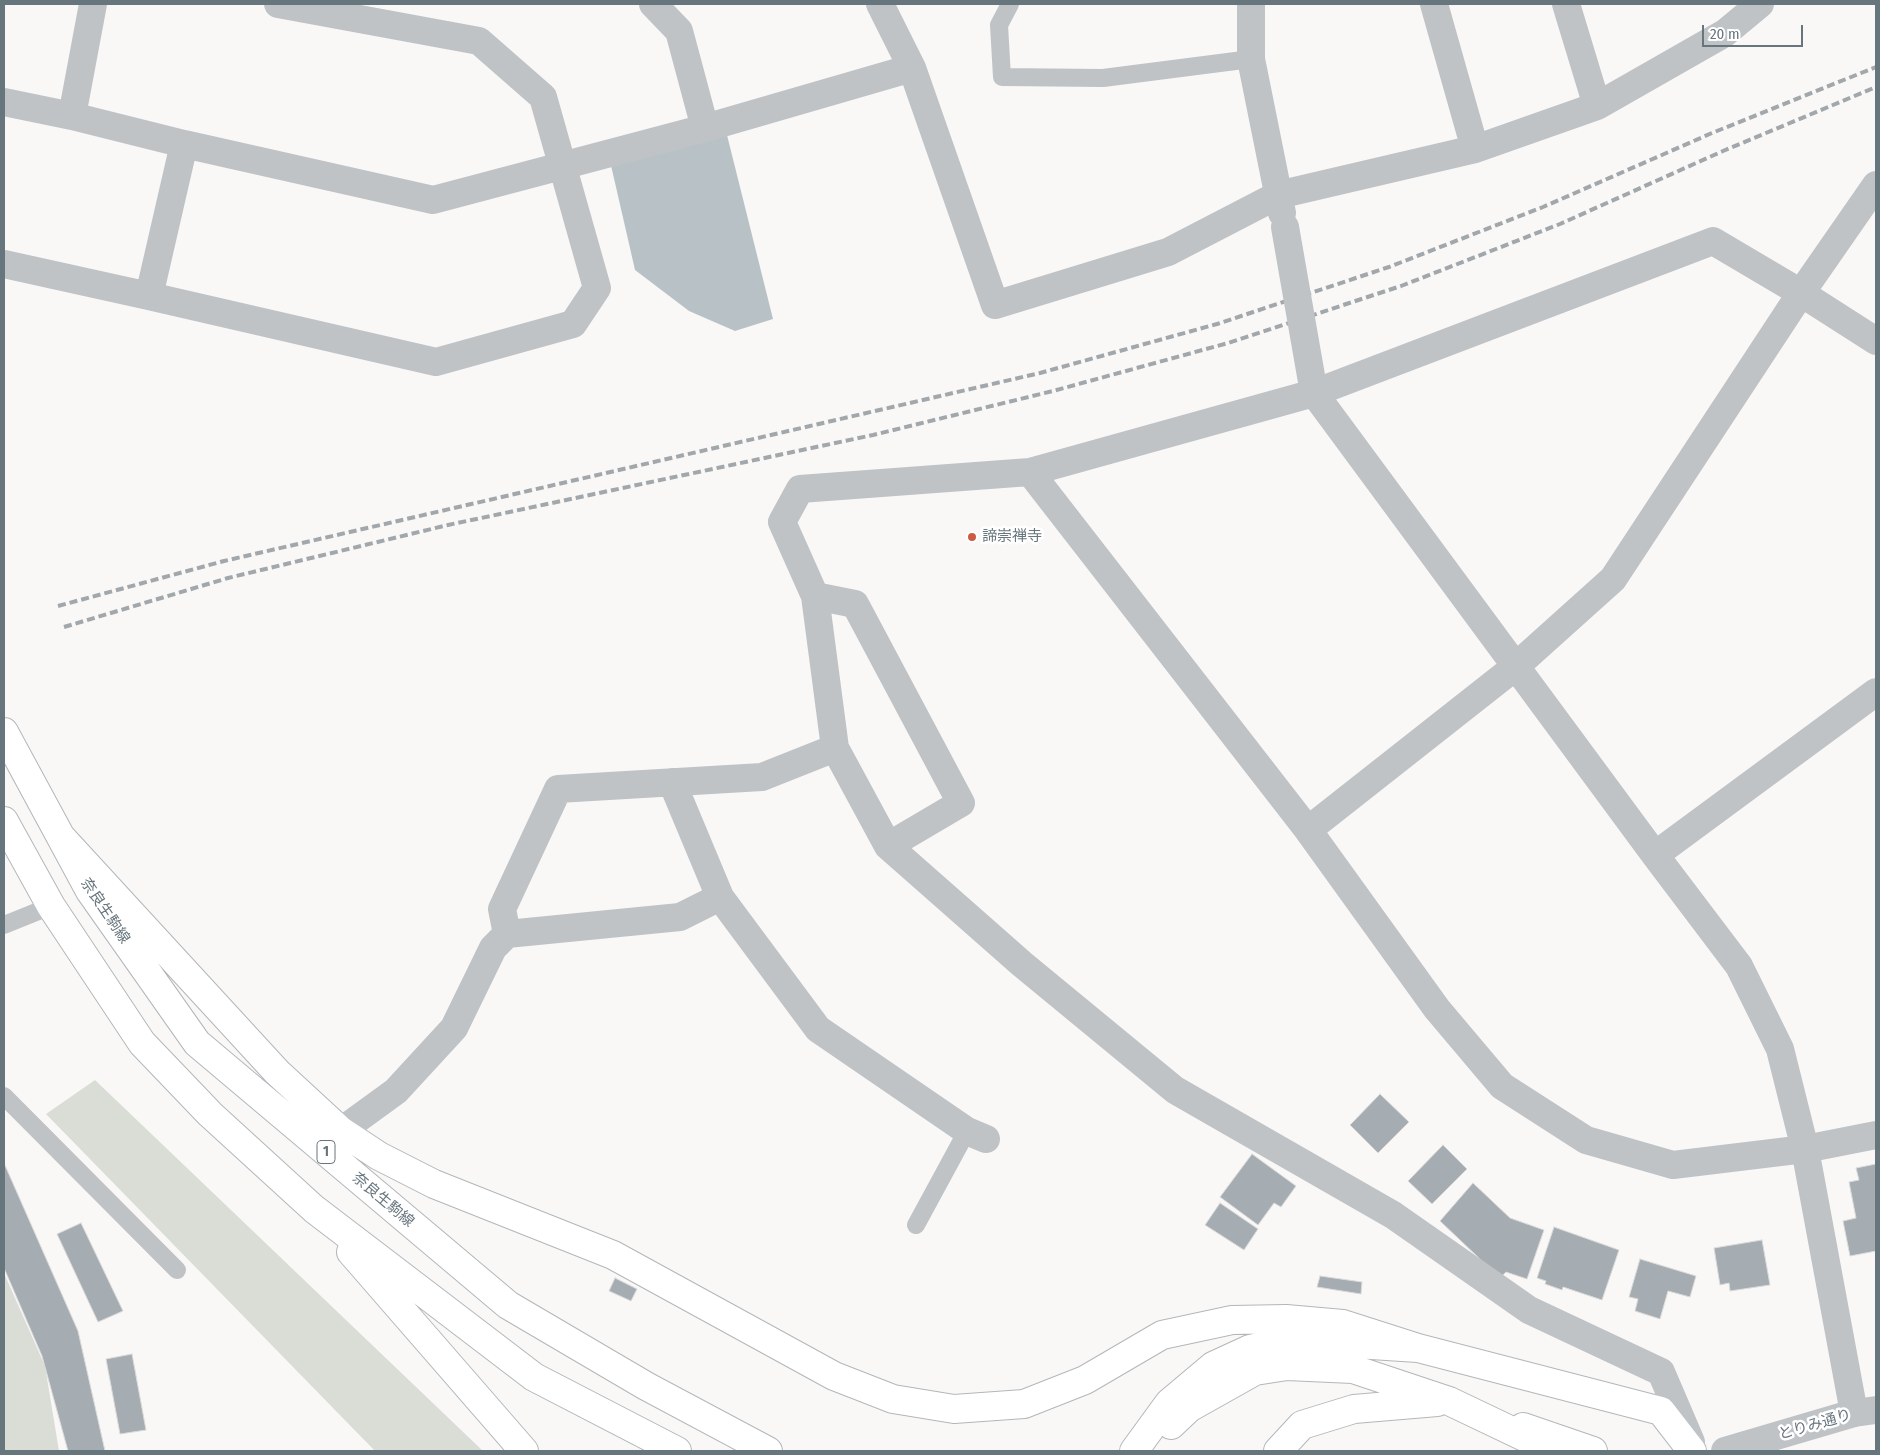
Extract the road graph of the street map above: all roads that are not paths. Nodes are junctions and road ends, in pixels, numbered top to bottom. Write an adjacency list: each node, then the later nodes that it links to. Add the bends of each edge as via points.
1 (93, 4): 14 (street)
2 (278, 4): 18 (street, via 479,41 544,97)
3 (653, 4): 15 (street, via 679,31)
4 (880, 4): 11 (street)
5 (1010, 4): 10 (lane, via 999,25 1002,77 1103,78)
6 (1251, 4): 10 (street)
7 (1434, 4): 17 (street)
8 (1566, 4): 13 (street)
9 (1760, 4): 13 (street, via 1725,33)
10 (1251, 59): 20 (street)
11 (912, 68): 15 (street); 20 (street, via 995,305 1168,252)
12 (4, 102): 14 (street)
13 (1597, 106): 17 (street)
14 (72, 116): 16 (street)
15 (704, 128): 18 (street)
16 (184, 144): 18 (street, via 433,200); 23 (street)
17 (1476, 149): 20 (street)
18 (562, 165): 23 (street, via 596,288 573,324 436,362)
19 (1876, 185): 22 (street)
20 (1278, 195): 25 (street, bridge)
21 (4, 264): 23 (street)
22 (1801, 293): 24 (street); 25 (street, via 1712,241); 28 (street, via 1613,579)
23 (149, 296)
24 (1876, 341)
25 (1314, 393): 26 (street); 28 (street)
26 (1030, 472): 27 (street, via 800,489 782,522); 34 (street)
27 (815, 596): 31 (street); 36 (street, via 855,604 961,802)
28 (1515, 667): 34 (street); 37 (street)
29 (1876, 692): 37 (street)
30 (4, 732): 35 (main road, 奈良生駒線 / 1)
31 (835, 748): 32 (street, via 762,777); 36 (street)
32 (672, 782): 38 (street); 41 (street, via 558,789 502,909)
33 (4, 821): 39 (main road)
34 (1308, 830): 46 (street, via 1437,1009 1502,1086 1540,1111 1586,1140 1673,1165)
35 (61, 838): 43 (main road, via 277,1072); 55 (main road, 奈良生駒線 / 1, via 90,891 197,1043 508,1305 646,1386)
36 (888, 846): 61 (street, via 1022,964 1175,1090 1394,1215 1529,1310 1661,1372)
37 (1655, 855): 46 (street, via 1739,966 1780,1049)
38 (720, 898): 41 (street, via 680,917); 44 (street, via 818,1029)
39 (52, 906): 40 (lane); 47 (main road, via 142,1043 210,1114)
40 (4, 925)
41 (507, 934): 43 (street, via 493,948 454,1028 396,1091)
42 (4, 1096): 49 (lane)
43 (341, 1131): 50 (main road, via 434,1184 613,1255 834,1376 893,1398 954,1409 1024,1404 1085,1380 1162,1336 1232,1320 1286,1318 1343,1324)
44 (977, 1135): 48 (lane)
45 (1876, 1135): 46 (street)
46 (1805, 1149): 52 (street)
47 (314, 1209): 53 (main road); 54 (main road, via 534,1377)
48 (916, 1225)
49 (177, 1270)
50 (1418, 1348): 56 (main road, via 1294,1340 1250,1349 1213,1366 1169,1403); 61 (main road, via 1662,1411)
51 (1449, 1401): 57 (main road, via 1353,1369 1287,1366 1255,1371 1189,1408); 58 (main road, via 1354,1409 1302,1425); 59 (main road, via 1537,1443); 60 (main road)
52 (1865, 1412): 62 (street, とりみ通り)
53 (524, 1451)
54 (677, 1451)
55 (768, 1451)
56 (1134, 1451)
57 (1148, 1451)
58 (1278, 1451)
59 (1544, 1451)
60 (1593, 1451)
61 (1694, 1451)
62 (1724, 1451)

